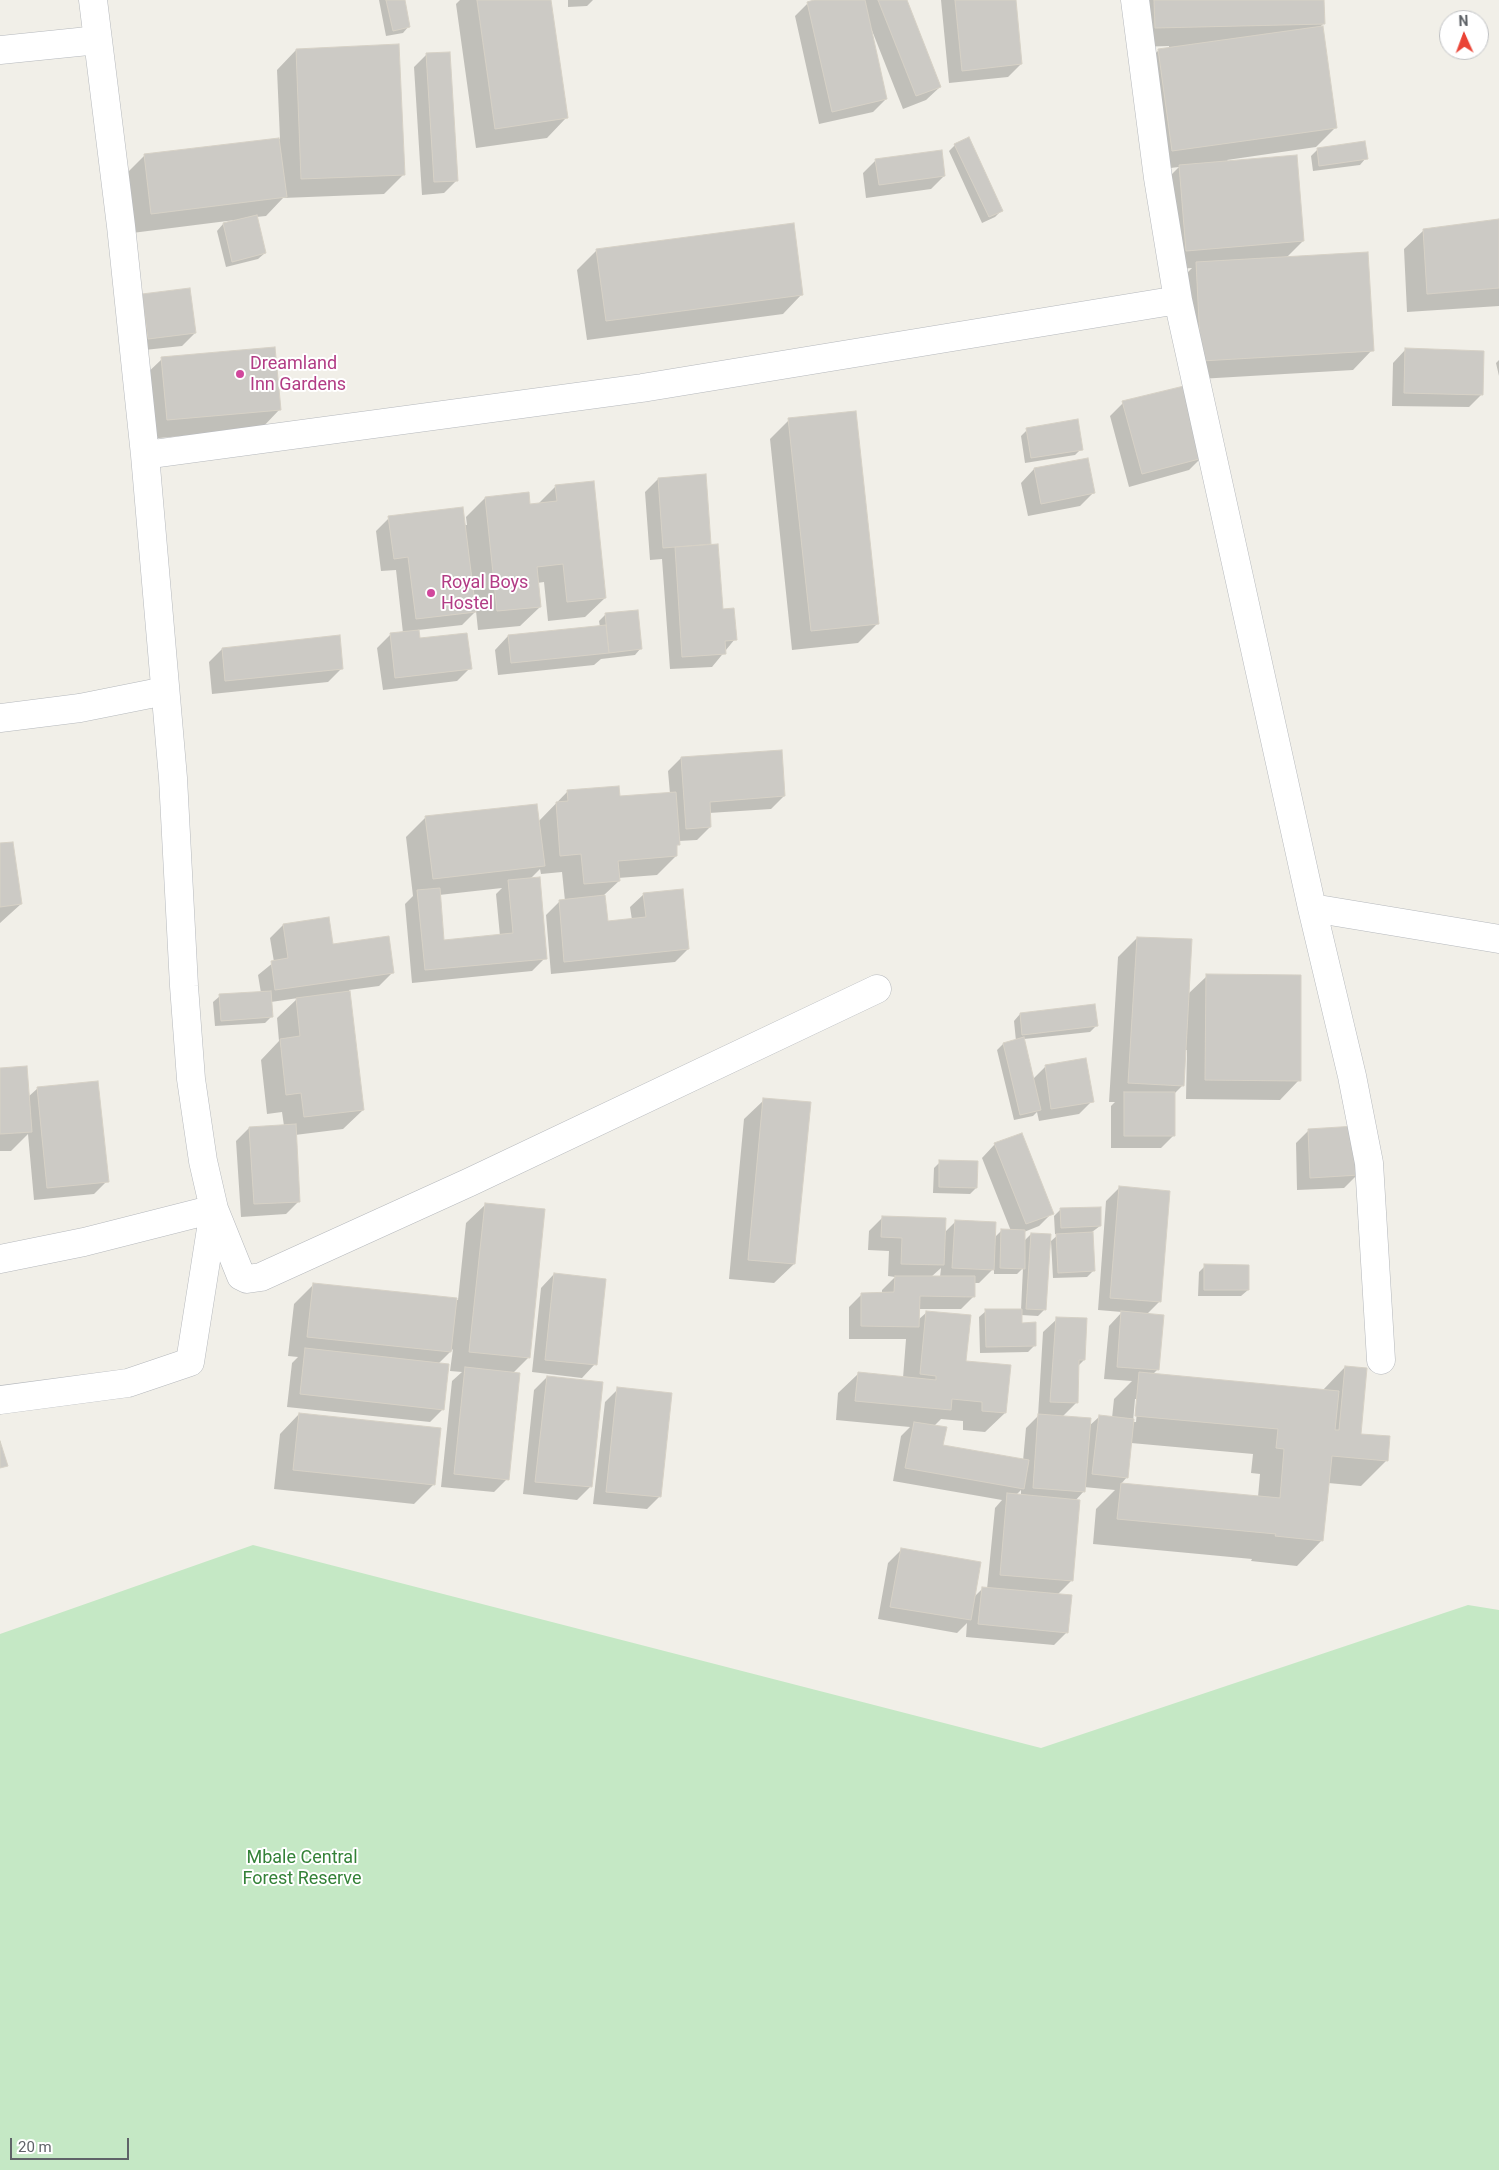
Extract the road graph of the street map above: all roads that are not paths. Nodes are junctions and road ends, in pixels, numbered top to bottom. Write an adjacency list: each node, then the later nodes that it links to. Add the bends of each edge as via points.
1 (94, 0): 3 (street)
2 (1134, 0): 5 (street)
3 (98, 40): 4 (street); 6 (street, via 122,226)
4 (0, 50)
5 (1178, 300): 6 (street, via 642,388); 9 (street)
6 (145, 455): 7 (street)
7 (166, 691): 8 (street, via 80,708); 12 (street, via 191,1079)
8 (0, 718)
9 (1312, 908): 10 (street); 14 (street, via 1369,1162)
10 (1499, 939)
11 (876, 989): 12 (street, via 261,1278 241,1276)
12 (214, 1209): 13 (street, via 84,1242); 15 (street, via 190,1362 128,1383)
13 (0, 1259)
14 (1381, 1360)
15 (0, 1400)

